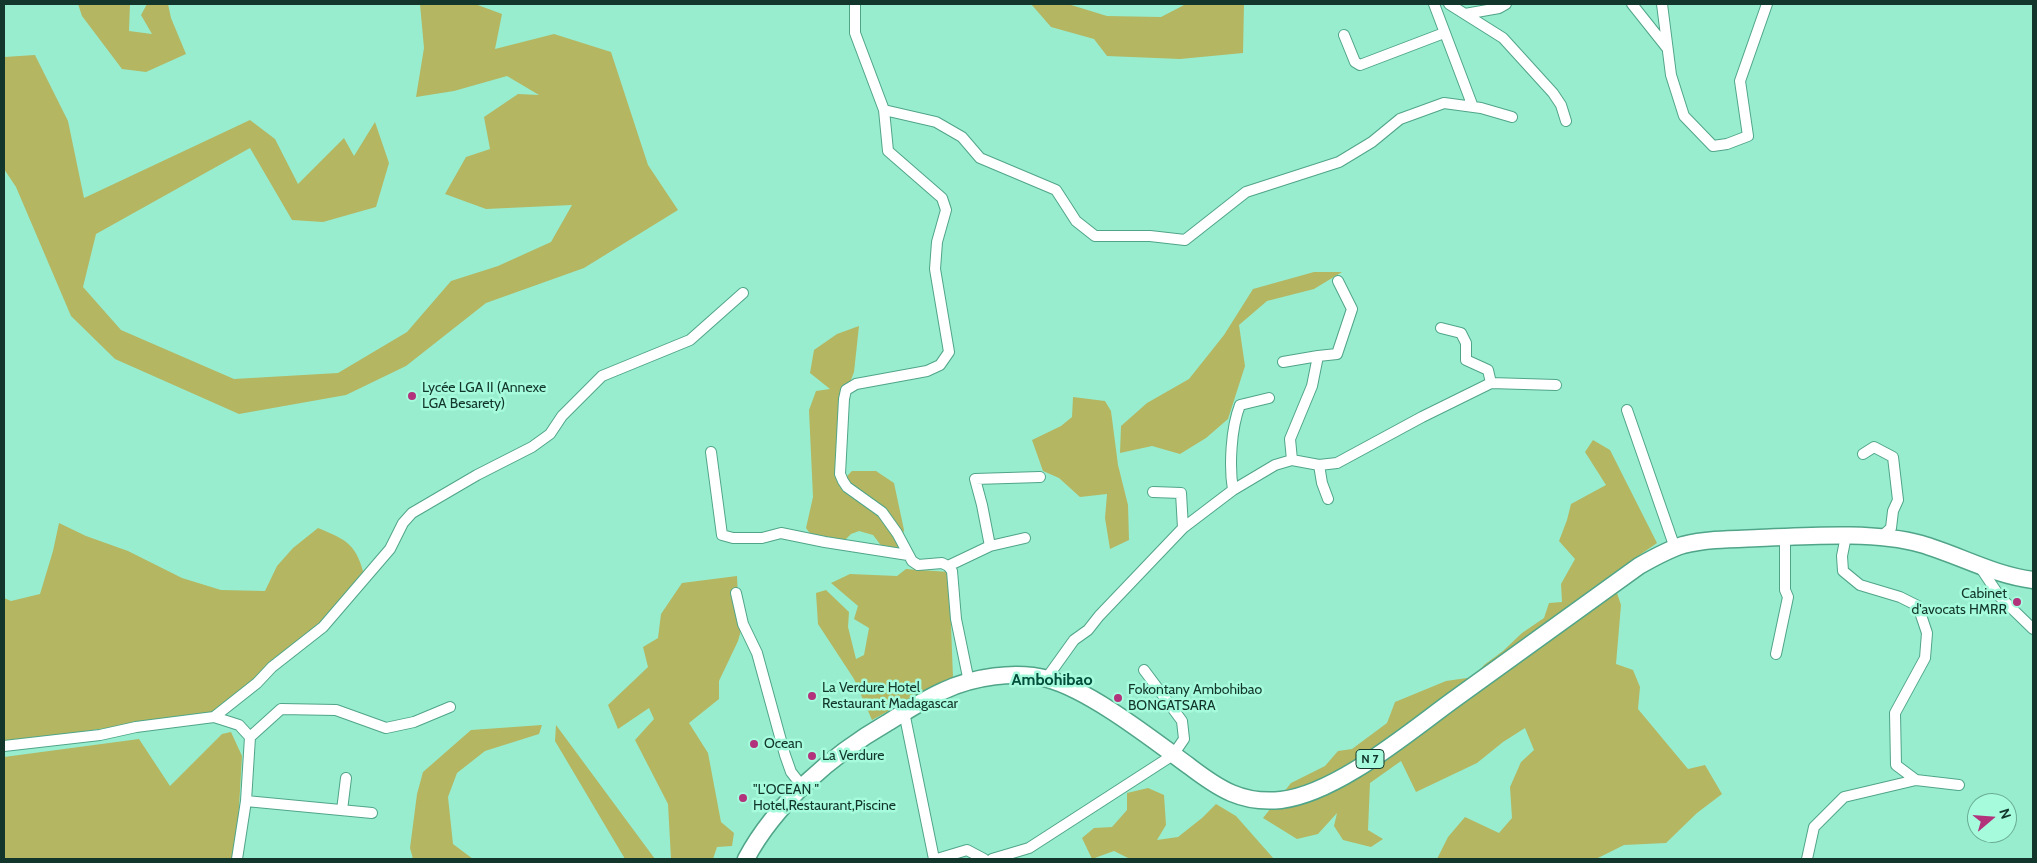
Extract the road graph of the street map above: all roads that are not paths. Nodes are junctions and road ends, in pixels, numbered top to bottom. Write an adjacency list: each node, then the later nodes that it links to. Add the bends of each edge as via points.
1 (855, 4): 13 (street, via 855,33)
2 (1434, 4): 9 (street)
3 (1449, 4): 8 (street)
4 (1506, 4): 8 (street)
5 (1632, 4): 11 (street)
6 (1662, 4): 11 (street)
7 (1767, 4): 11 (street, via 1740,81 1748,136 1713,146 1684,116 1671,76)
8 (1465, 14): 15 (street, via 1503,38 1553,93)
9 (1444, 33): 10 (street, via 1360,66 1355,62); 12 (street)
10 (1344, 35)
11 (1669, 50)
12 (1473, 107): 13 (street, via 1444,104 1400,119 1372,142 1339,162 1246,192 1185,240 1095,236 1076,221 1056,190 980,158 962,137 936,122); 14 (street)
13 (884, 110): 40 (street, via 888,151 942,198 946,210 937,242 935,269 949,352 940,364 927,371 856,384 846,390 840,474 847,487 882,512 898,532)
14 (1512, 117)
15 (1566, 121)
16 (1338, 281): 19 (street, via 1352,309 1337,354)
17 (743, 293): 52 (street, via 690,340 602,376 562,416 550,434 532,447 412,513 390,549 323,627)
18 (1441, 328): 21 (street, via 1461,332 1466,343 1466,360 1488,370)
19 (1318, 356): 20 (street); 27 (street, via 1312,386 1290,439)
20 (1283, 362)
21 (1491, 383): 22 (street); 28 (street, via 1337,464)
22 (1556, 385)
23 (1269, 398): 30 (street, via 1240,405 1234,419)
24 (1627, 410): 39 (street)
25 (711, 452): 40 (street, via 722,535 762,538 781,533)
26 (1863, 454): 36 (street, via 1874,447 1893,457 1898,500 1891,528)
27 (1292, 460): 28 (street); 30 (street, via 1275,465)
28 (1319, 466): 32 (street)
29 (1040, 477): 38 (street, via 974,479)
30 (1232, 490): 33 (street)
31 (1154, 492): 33 (street, via 1181,493)
32 (1328, 499)
33 (1183, 528): 48 (street, via 1088,630 1074,640)
34 (1846, 536): 35 (main road, N 7); 36 (main road, N 7); 57 (street, via 1843,571 1860,584 1918,606 1927,633 1925,658 1895,713 1896,766)
35 (1785, 537): 39 (main road, N 7, via 1716,540); 46 (street, via 1788,597)
36 (1881, 537): 42 (main road, N 7, via 1920,544)
37 (1025, 538): 38 (street)
38 (990, 546): 41 (street)
39 (1675, 548): 55 (main road, N 7, via 1639,566 1388,748 1322,787 1285,799 1250,800 1213,784)
40 (908, 555): 41 (street, via 918,565 942,563)
41 (948, 566): 49 (street, via 952,571 956,619)
42 (1980, 567): 43 (main road, N 7); 45 (street, via 2000,597)
43 (2033, 580)
44 (736, 593): 59 (street, via 743,624 757,653 785,755)
45 (2033, 628)
46 (1776, 654)
47 (1144, 670): 55 (street, via 1182,721 1184,739)
48 (1046, 678): 49 (main road, N 7, via 1002,676); 55 (main road, N 7, via 1095,702)
49 (969, 682): 51 (main road, N 7, via 943,691)
50 (450, 707): 53 (street, via 414,722 386,728 336,710 281,709)
51 (904, 712): 59 (main road, N 7, via 873,731); 65 (street)
52 (214, 717): 53 (street, via 238,724); 54 (street)
53 (250, 737): 60 (street)
54 (4, 746)
55 (1173, 755): 67 (street, via 1029,848)
56 (346, 778): 61 (street)
57 (1916, 780): 58 (street); 68 (street, via 1844,797 1814,827)
58 (1959, 785)
59 (802, 786): 64 (main road, N 7, via 767,824)
60 (246, 801): 61 (street); 63 (street)
61 (342, 810): 62 (street)
62 (372, 813)
63 (237, 859)
64 (746, 859)
65 (935, 859): 66 (street, via 967,850)
66 (984, 859)
67 (992, 859)
68 (1807, 859)

